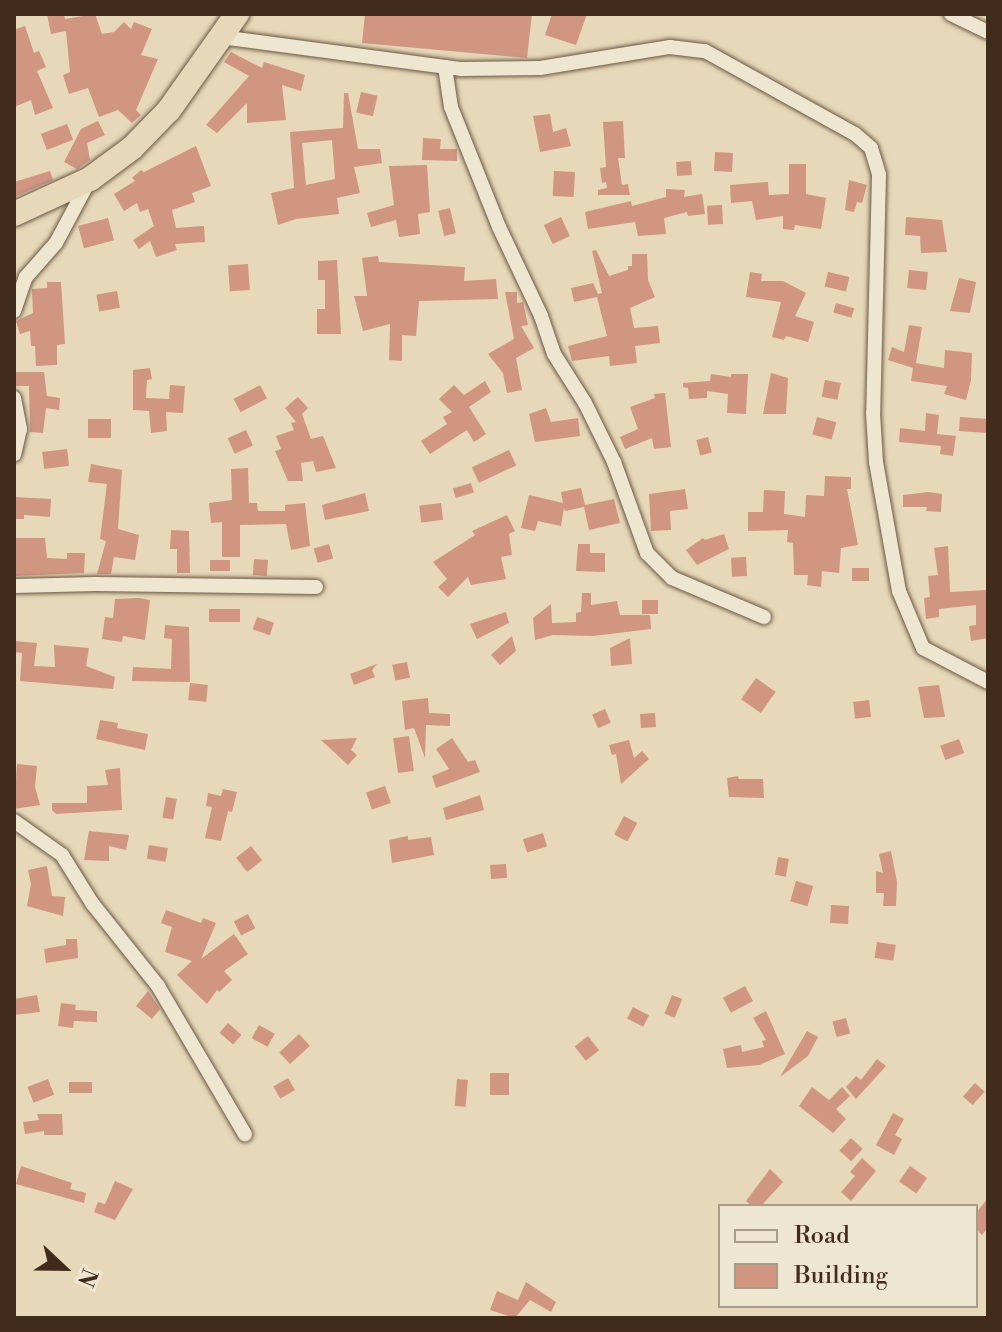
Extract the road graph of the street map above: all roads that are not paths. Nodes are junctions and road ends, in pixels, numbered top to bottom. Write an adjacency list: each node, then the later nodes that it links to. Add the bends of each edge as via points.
1 (237, 14): 4 (highway)
2 (951, 14): 3 (street)
3 (988, 32)
4 (221, 37): 5 (street); 6 (highway, via 169,110 132,148)
5 (445, 67): 13 (street, via 451,107 499,227 554,354 614,462 647,553 672,578); 14 (street, via 540,68 670,47 705,51 855,134 871,148 879,175 876,462 899,591 923,648)
6 (90, 179): 7 (highway); 8 (street, via 56,243 26,277)
7 (14, 214)
8 (14, 311)
9 (14, 398): 10 (street, via 20,429)
10 (14, 454)
11 (14, 586): 12 (street)
12 (316, 587)
13 (764, 617)
14 (988, 682)
15 (14, 821): 16 (street, via 62,855 92,903 158,986)
16 (245, 1134)

